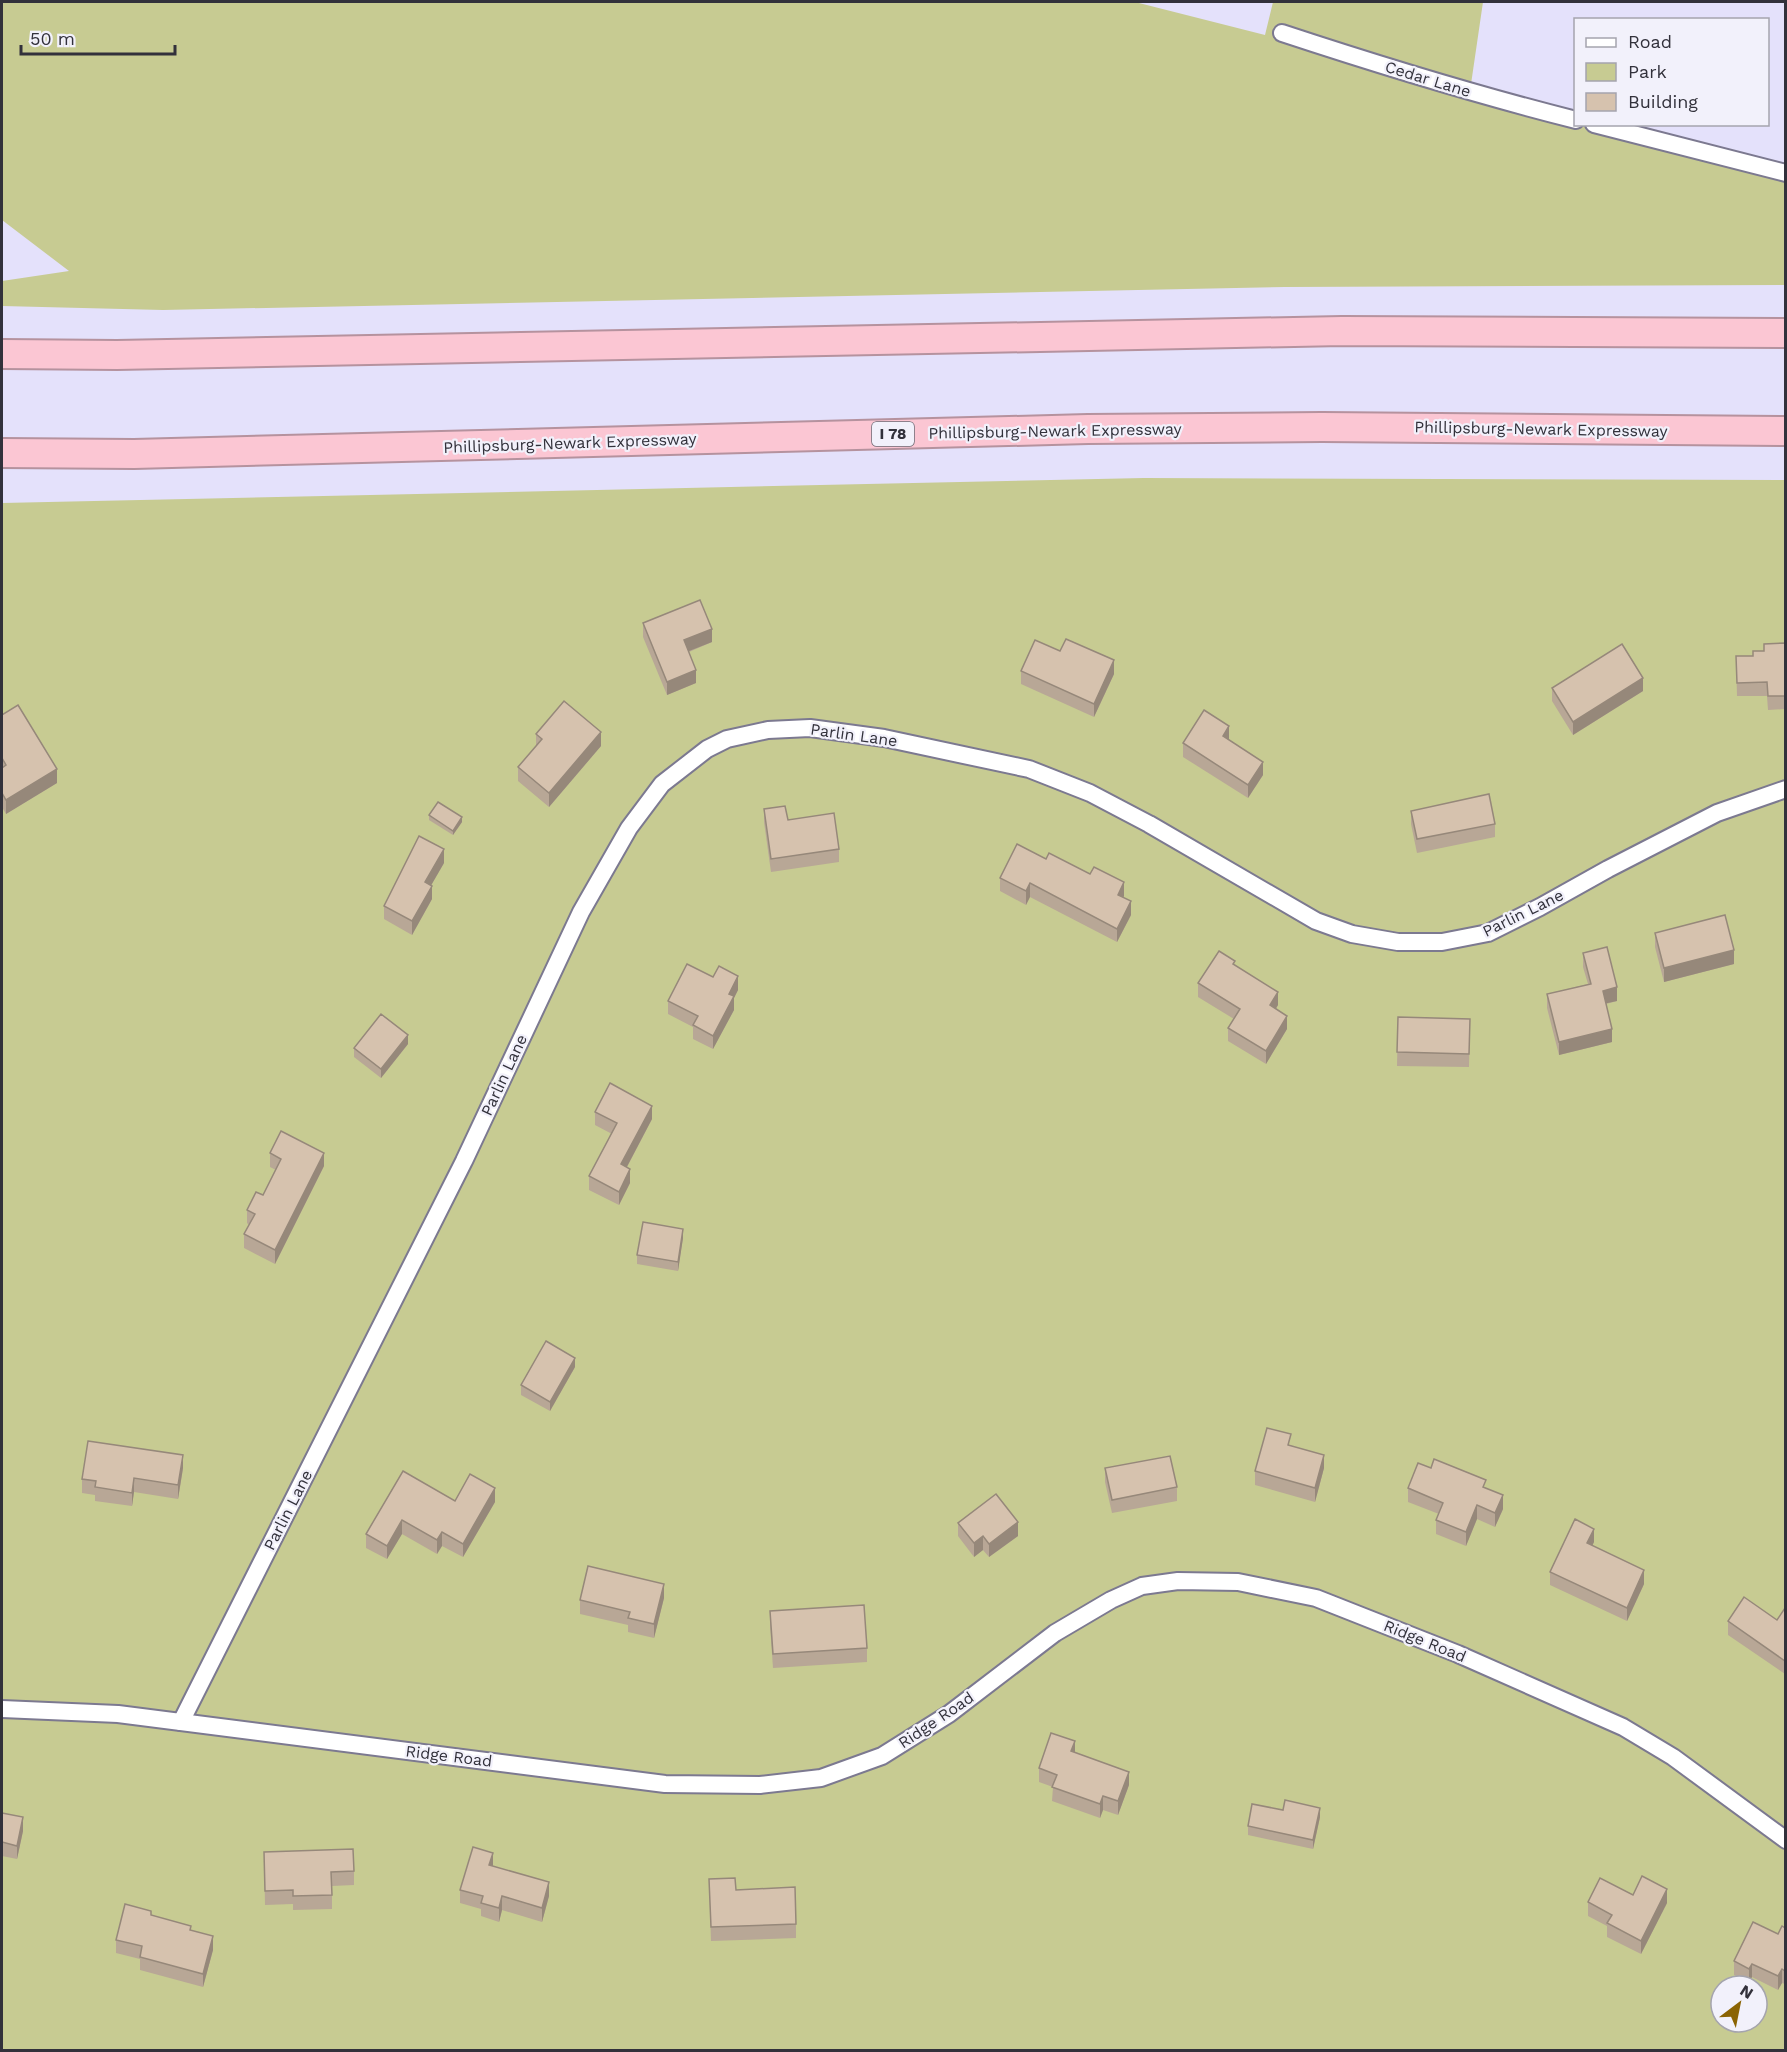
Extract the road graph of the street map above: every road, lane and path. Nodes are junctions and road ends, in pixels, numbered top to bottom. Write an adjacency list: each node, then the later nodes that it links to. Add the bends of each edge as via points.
1 (1282, 33): 2 (street, Cedar Lane)
2 (1574, 120)
3 (1602, 126): 4 (street)
4 (1785, 173)
5 (1785, 333): 6 (highway, via 1342,331 117,356)
6 (2, 354)
7 (1785, 432): 9 (highway, Phillipsburg-Newark Expressway / I 78, via 1322,427 1088,429)
8 (2, 453): 9 (highway, Phillipsburg-Newark Expressway / I 78)
9 (134, 454): 10 (highway)
10 (2, 464)
11 (1785, 789): 13 (street, Parlin Lane, via 1717,813 1488,933 1442,942 1398,942 1352,934 1316,921 1149,824 1089,793 1029,769 884,738 810,728 768,730 727,739 707,749 662,784 629,828 581,912 464,1161)
12 (2, 1709): 13 (street, Ridge Road, via 118,1714)
13 (181, 1722): 14 (street, Ridge Road, via 665,1784 760,1785 821,1778 882,1756 949,1714 1055,1634 1111,1600 1142,1586 1178,1581 1238,1582 1316,1598 1458,1654 1623,1727 1673,1757)
14 (1785, 1840)

